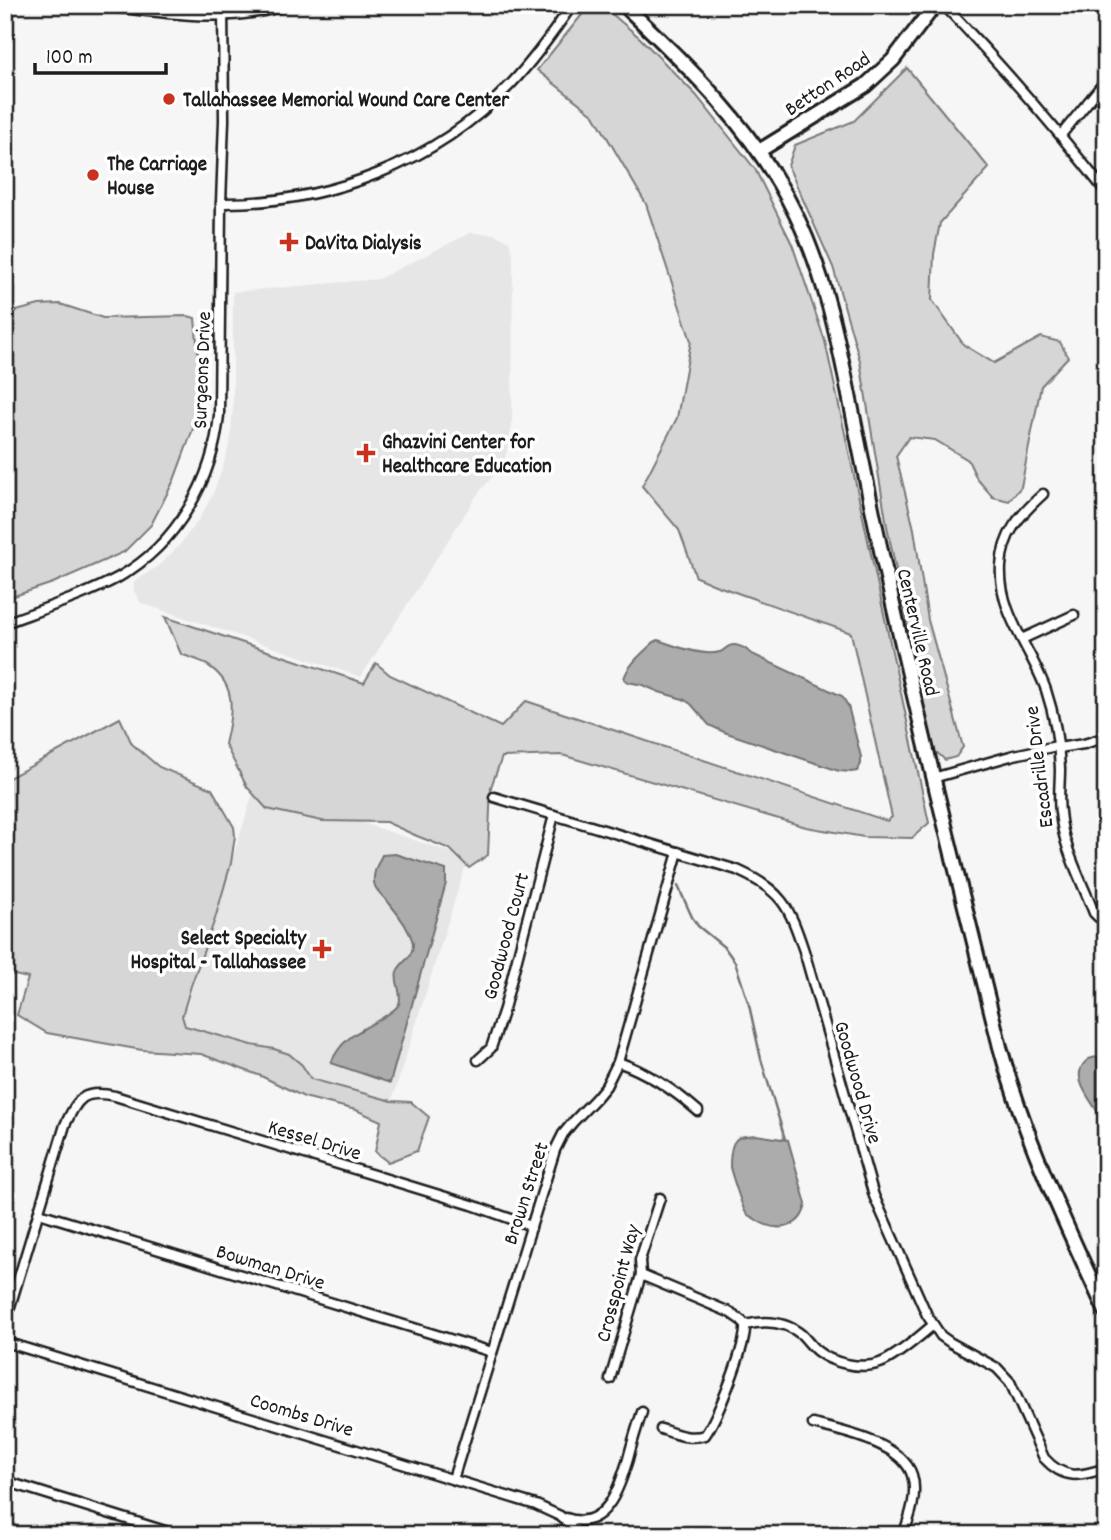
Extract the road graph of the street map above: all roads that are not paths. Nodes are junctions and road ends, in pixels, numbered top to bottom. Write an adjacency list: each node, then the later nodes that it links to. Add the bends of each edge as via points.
1 (92, 5): 8 (street)
2 (223, 5): 8 (street, Surgeons Drive)
3 (286, 5): 8 (street)
4 (572, 5): 13 (street, via 497,98 413,158 365,179 311,194)
5 (624, 5): 11 (main road, Centerville Road, via 688,66)
6 (935, 5): 11 (main road, Betton Road, via 893,60 866,85)
7 (944, 5): 10 (street)
8 (223, 16): 13 (street, Surgeons Drive)
9 (1106, 80): 10 (street)
10 (1061, 135): 12 (street)
11 (759, 151): 20 (main road, Centerville Road, via 796,215 827,296)
12 (1106, 192)
13 (221, 203): 16 (street, Surgeons Drive, via 218,432 193,501 159,546 120,576)
14 (1043, 494): 17 (street, Escadrille Drive, via 1012,527 1001,564 1003,598)
15 (1074, 615): 17 (street)
16 (5, 623)
17 (1021, 639): 19 (street, Escadrille Drive, via 1047,693)
18 (1106, 737): 19 (street)
19 (1057, 747): 20 (street); 24 (street, Escadrille Drive, via 1066,845 1094,913)
20 (933, 778): 32 (main road, Centerville Road, via 1013,1093 1046,1182)
21 (495, 797): 22 (street, Goodwood Drive)
22 (554, 815): 23 (street, Goodwood Drive); 25 (street, Goodwood Court, via 504,1009 491,1048)
23 (678, 852): 26 (street, Brown Street); 35 (street, Goodwood Drive, via 755,878 778,894 787,908 874,1196)
24 (1106, 921)
25 (478, 1060)
26 (618, 1062): 27 (street, via 666,1085); 30 (street, Brown Street, via 606,1086 564,1133)
27 (698, 1111)
28 (660, 1198): 31 (street, Crosspoint Way, via 640,1260)
29 (39, 1213): 30 (street, Kessel Drive, via 65,1125 77,1101 102,1093); 33 (street); 37 (street, Bowman Drive)
30 (531, 1226): 37 (street, Brown Street)
31 (641, 1275): 34 (street, via 729,1312); 38 (street, Crosspoint Way)
32 (1106, 1311)
33 (5, 1323)
34 (745, 1325): 35 (street, via 777,1323 800,1333 823,1355 855,1365 887,1360); 41 (street, via 735,1366 705,1435 694,1438)
35 (933, 1325): 42 (street, Goodwood Drive, via 951,1343 1005,1375 1053,1468 1072,1475)
36 (5, 1342): 43 (street, Coombs Drive)
37 (492, 1352): 43 (street, Brown Street)
38 (610, 1378)
39 (642, 1412): 45 (street, via 615,1494 603,1511 582,1521)
40 (813, 1424): 48 (street, via 874,1441 906,1465 914,1491)
41 (661, 1429)
42 (1106, 1468)
43 (453, 1479): 45 (street, Coombs Drive)
44 (5, 1481): 46 (street)
45 (560, 1516): 47 (street, Coombs Drive)
46 (178, 1535)
47 (582, 1535)
48 (903, 1535)

